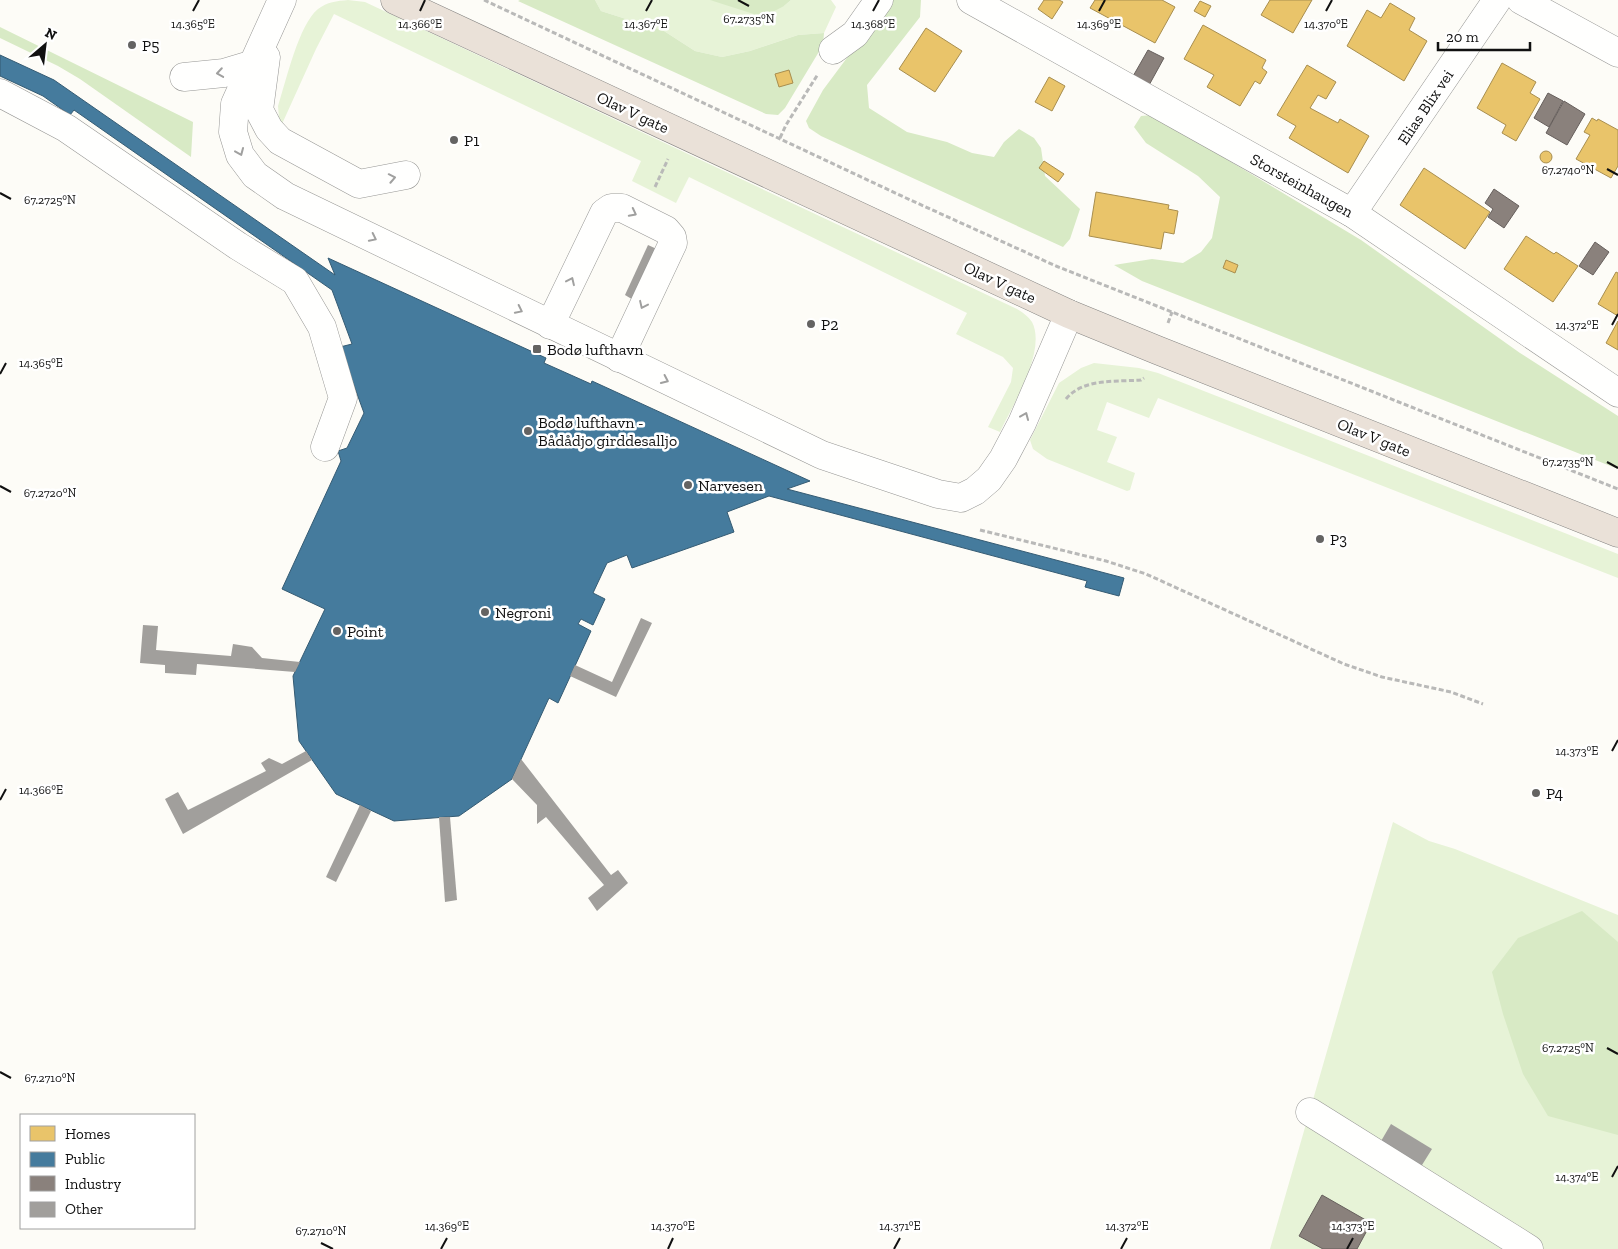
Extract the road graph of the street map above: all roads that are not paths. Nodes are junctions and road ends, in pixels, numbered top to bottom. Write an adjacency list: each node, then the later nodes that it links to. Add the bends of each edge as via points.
1 (282, 0): 7 (street)
2 (395, 0): 15 (highway, Olav V gate)
3 (879, 0): 8 (street, via 855,34)
4 (971, 0): 14 (street, Storsteinhaugen)
5 (1497, 0): 14 (street, Elias Blix vei)
6 (1521, 0): 9 (street)
7 (269, 30): 10 (street); 13 (street, one-way to 13, via 259,110 280,141 359,184)
8 (833, 50)
9 (1618, 53)
10 (254, 64): 11 (street, one-way to 11, via 224,73); 16 (street, one-way to 16, via 236,104 233,132 240,155 255,175 285,196)
11 (184, 77)
12 (0, 93): 19 (street, via 66,128 238,246 295,281 322,327 344,398)
13 (406, 175)
14 (1352, 213): 18 (street, Storsteinhaugen)
15 (1069, 314): 17 (street, one-way to 15, via 822,455 938,494 961,498 989,479 1004,459); 20 (highway, Olav V gate)
16 (550, 325): 17 (street); 17 (street, one-way to 17, via 604,213 611,208 622,208 666,230 673,243)
17 (619, 358)
18 (1618, 393)
19 (325, 447)
20 (1618, 533)
21 (1310, 1112): 22 (street)
22 (1529, 1249)

